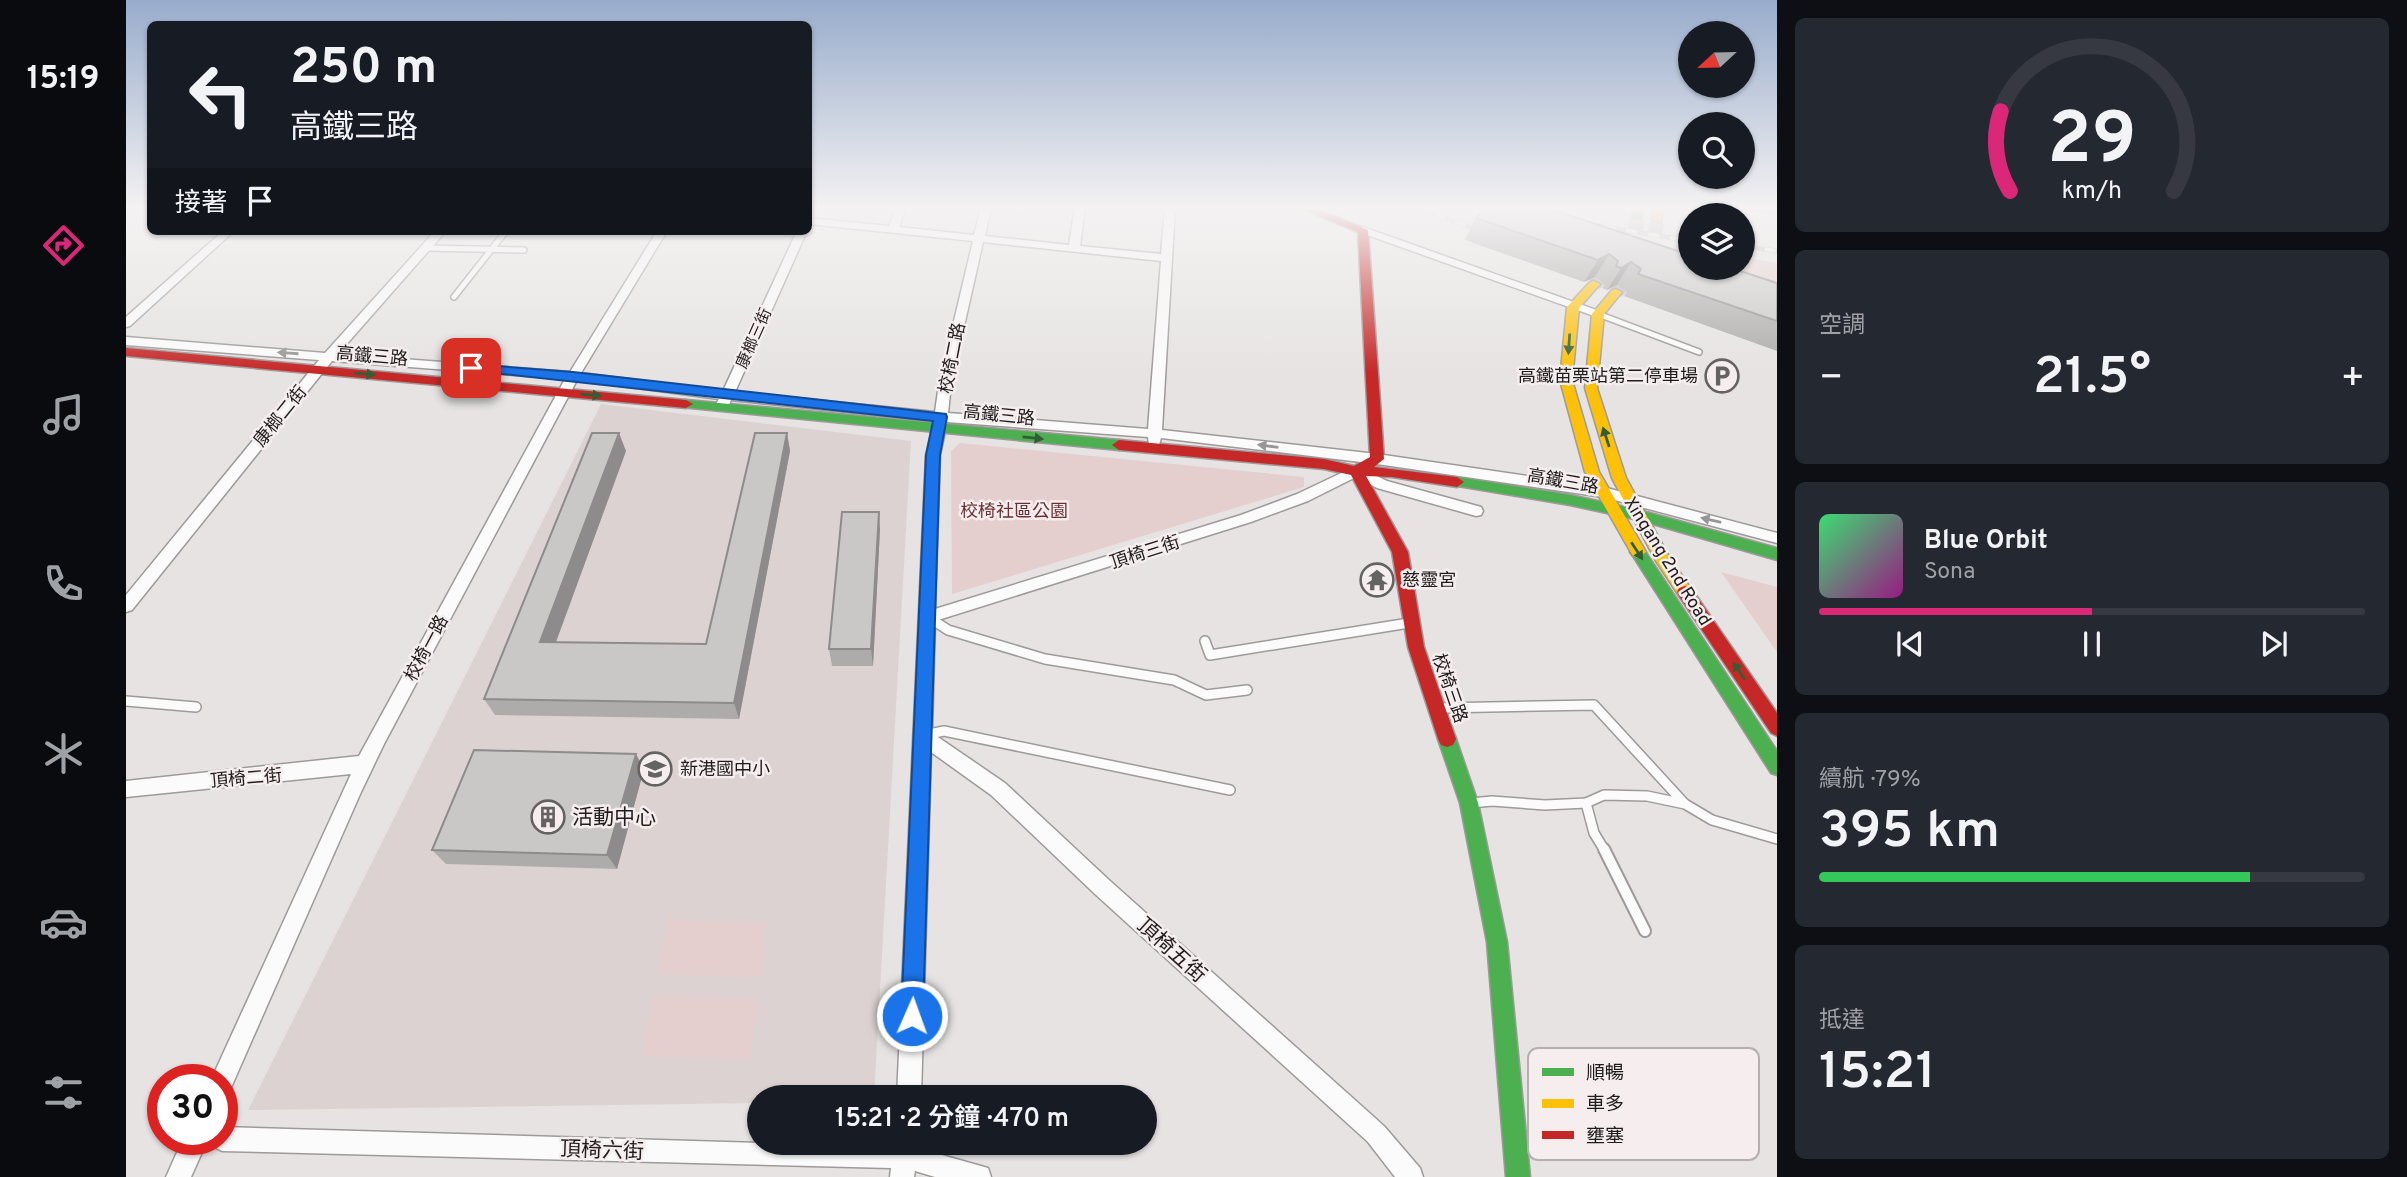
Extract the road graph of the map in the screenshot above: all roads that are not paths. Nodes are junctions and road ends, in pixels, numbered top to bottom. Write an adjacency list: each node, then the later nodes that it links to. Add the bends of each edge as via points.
1 (195, 262): 15 (street)
2 (413, 262): 19 (street, 康榔二街)
3 (482, 262): 12 (lane)
4 (643, 262): 21 (street, 校椅一路)
5 (788, 262): 23 (street, 康榔三街)
6 (973, 262): 24 (street, 校椅二路, via 944,384)
7 (1166, 262): 25 (street)
8 (1362, 262): 26 (street, via 1373,345)
9 (1450, 262): 13 (street)
10 (1594, 284): 13 (street)
11 (1615, 292): 14 (street)
12 (454, 297)
13 (1573, 307): 14 (street); 28 (street, Xingang 2nd Road, one-way to 28, via 1566,380 1592,472)
14 (1598, 314): 18 (lane); 29 (street, Xingang 2nd Road, one-way to 14, via 1619,478 1591,388)
15 (126, 324)
16 (126, 341): 19 (street, 高鐵三路, one-way to 16)
17 (126, 352): 20 (street, 高鐵三路)
18 (1699, 352)
19 (329, 356): 20 (street, 康榔二街); 21 (street, 高鐵三路)
20 (318, 370): 22 (street, 高鐵三路, one-way to 22); 34 (street, 康榔二街)
21 (573, 376): 22 (street, 校椅一路); 23 (street, 高鐵三路)
22 (563, 393): 23 (street, 高鐵三路, one-way to 23); 44 (street, 校椅一路)
23 (724, 401): 24 (street, 高鐵三路)
24 (941, 423): 25 (street, 高鐵三路); 35 (street, 校椅二路, via 933,455)
25 (1155, 441): 26 (street, 高鐵三路, one-way to 25); 27 (street, 高鐵三路)
26 (1377, 458): 27 (street); 28 (street, 高鐵三路)
27 (1356, 471): 30 (street, 高鐵三路, via 1392,472); 31 (street, via 1382,485); 35 (street, 頂椅三街, via 1265,512 1121,561); 36 (street, 校椅三路, via 1400,552)
28 (1603, 492): 29 (street, 高鐵三路); 30 (street, Xingang 2nd Road)
29 (1636, 507): 30 (street, 高鐵三路); 32 (street, 高鐵三路, one-way to 29); 33 (street, 高鐵三路); 42 (street, Xingang 2nd Road, one-way to 29, via 1661,557)
30 (1612, 509): 45 (street, Xingang 2nd Road, one-way to 45)
31 (1476, 511)
32 (1777, 538)
33 (1777, 554)
34 (126, 606)
35 (928, 617): 38 (lane, via 948,630 1045,659 1174,680 1206,695); 43 (street, 校椅二路)
36 (1412, 622): 37 (lane, via 1210,654); 41 (street, 校椅三路)
37 (1205, 641)
38 (1247, 690)
39 (126, 701): 40 (lane)
40 (196, 706)
41 (1437, 708): 48 (street, 校椅三路); 50 (lane, via 1594,705)
42 (1777, 728)
43 (922, 736): 47 (lane, via 944,731); 54 (street, 校椅二路); 60 (street, 頂椅五街, via 998,789 1376,1134)
44 (365, 764): 46 (street, 頂椅二街); 53 (street, 校椅一路)
45 (1777, 768)
46 (126, 789)
47 (1230, 790)
48 (1469, 803): 49 (lane); 61 (street, 校椅三路, via 1497,942)
49 (1586, 803): 50 (lane, via 1604,795 1647,796); 52 (lane, via 1594,833)
50 (1685, 804): 51 (lane, via 1712,820)
51 (1777, 839)
52 (1645, 931)
53 (230, 1064)
54 (909, 1085)
55 (238, 1139): 57 (street, 頂椅六街)
56 (188, 1155): 58 (street)
57 (903, 1158): 59 (street, 頂椅六街)
58 (178, 1177)
59 (979, 1177)
60 (1411, 1177)
61 (1518, 1177)

